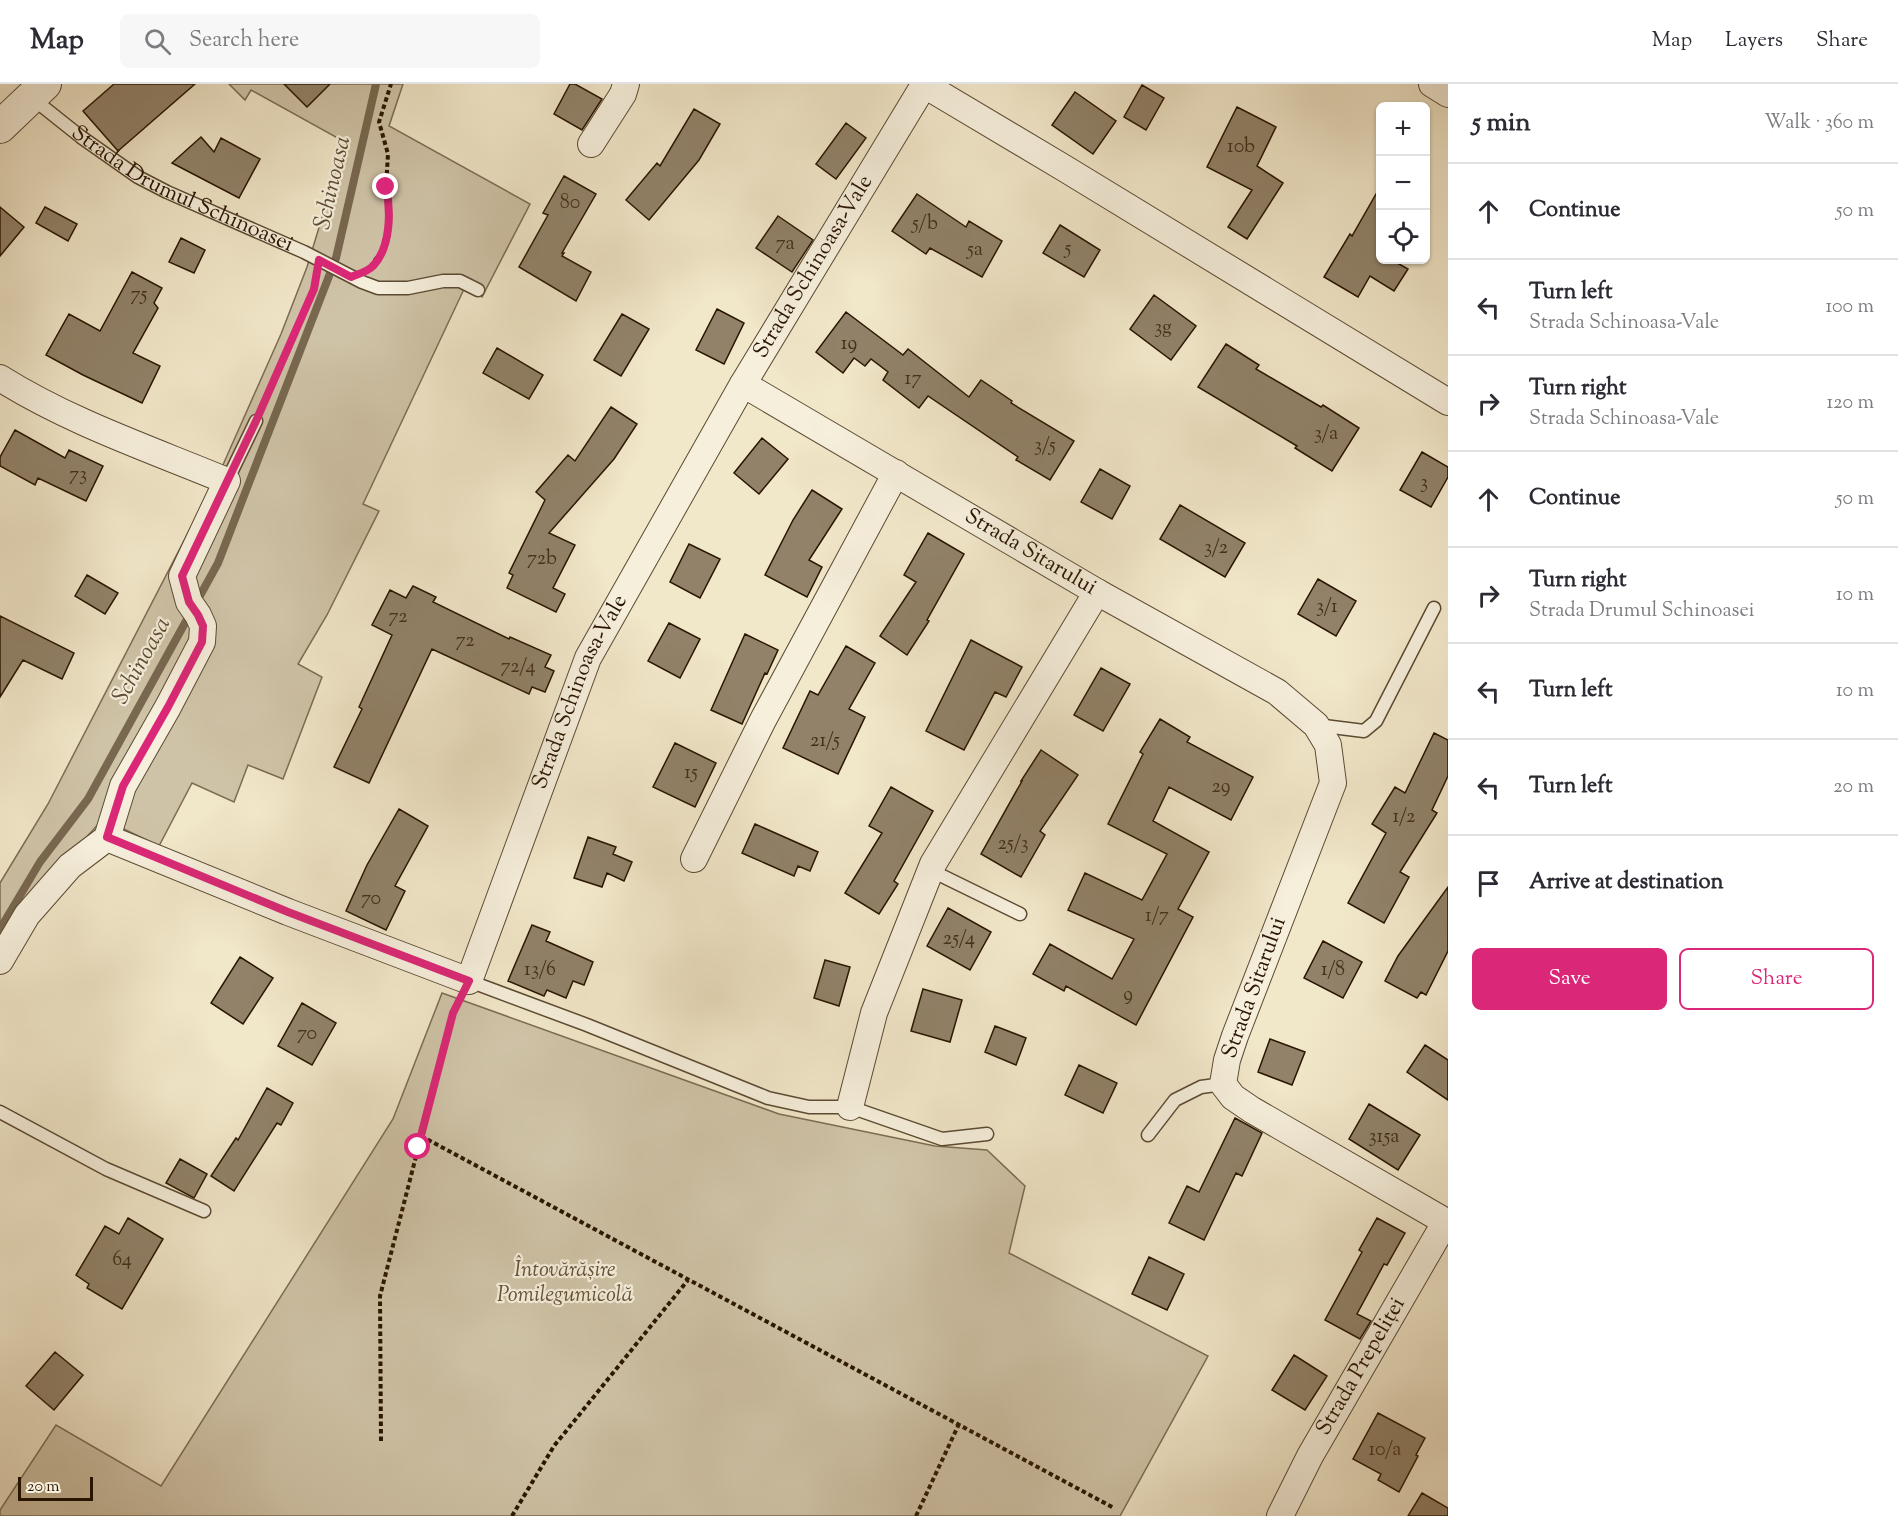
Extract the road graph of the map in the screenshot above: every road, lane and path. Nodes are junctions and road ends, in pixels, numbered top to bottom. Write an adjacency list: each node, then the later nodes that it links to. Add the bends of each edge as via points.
1 (391, 84): 10 (path, via 379,122 388,154 387,235 372,266 366,271)
2 (626, 84): 8 (street)
3 (923, 84): 13 (street, Strada Schinoasa-Vale); 14 (street)
4 (1432, 84): 6 (street)
5 (38, 91): 7 (street, Strada Drumul Schinoasei); 9 (lane, Strada Drumul Schinoasei, via 81,137 138,177)
6 (1448, 94)
7 (0, 127)
8 (591, 144)
9 (322, 261): 10 (lane, Strada Drumul Schinoasei); 15 (path, via 314,289)
10 (346, 274): 11 (lane, Strada Drumul Schinoasei, via 378,288 460,281)
11 (478, 290)
12 (0, 378): 17 (street, via 76,419)
13 (743, 384): 16 (street, Strada Sitarului); 26 (street, Strada Schinoasa-Vale, via 588,658)
14 (1448, 402)
15 (256, 421): 17 (lane)
16 (896, 473): 18 (street, Strada Sitarului); 22 (street, via 763,720)
17 (227, 481): 21 (street, via 182,576 203,626 202,642 123,786)
18 (1097, 592): 20 (street, Strada Sitarului, via 1277,692); 23 (street)
19 (1434, 608): 20 (lane, via 1376,721 1364,731)
20 (1316, 725): 27 (street, Strada Sitarului, via 1328,745 1333,783 1235,1036)
21 (107, 837): 25 (street, via 70,866 27,915); 26 (street)
22 (694, 859)
23 (930, 870): 24 (lane); 28 (street, via 874,1013)
24 (1020, 914)
25 (0, 961)
26 (469, 981): 28 (lane, via 768,1098 809,1107); 32 (path, via 453,1013)
27 (1223, 1084): 31 (lane, via 1201,1087 1175,1100); 34 (street, Strada Prepeliței, via 1233,1097 1252,1110)
28 (850, 1107): 30 (lane, via 942,1139)
29 (0, 1112): 33 (lane, via 106,1169)
30 (987, 1134)
31 (1148, 1135)
32 (421, 1136): 35 (path); 37 (path, via 380,1296)
33 (204, 1211)
34 (1447, 1222): 41 (street, Strada Prepeliței, via 1311,1455)
35 (688, 1280): 36 (path); 39 (path, via 554,1446)
36 (958, 1425): 38 (path); 40 (path)
37 (381, 1441)
38 (1114, 1508)
39 (512, 1516)
40 (916, 1516)
41 (1280, 1516)

